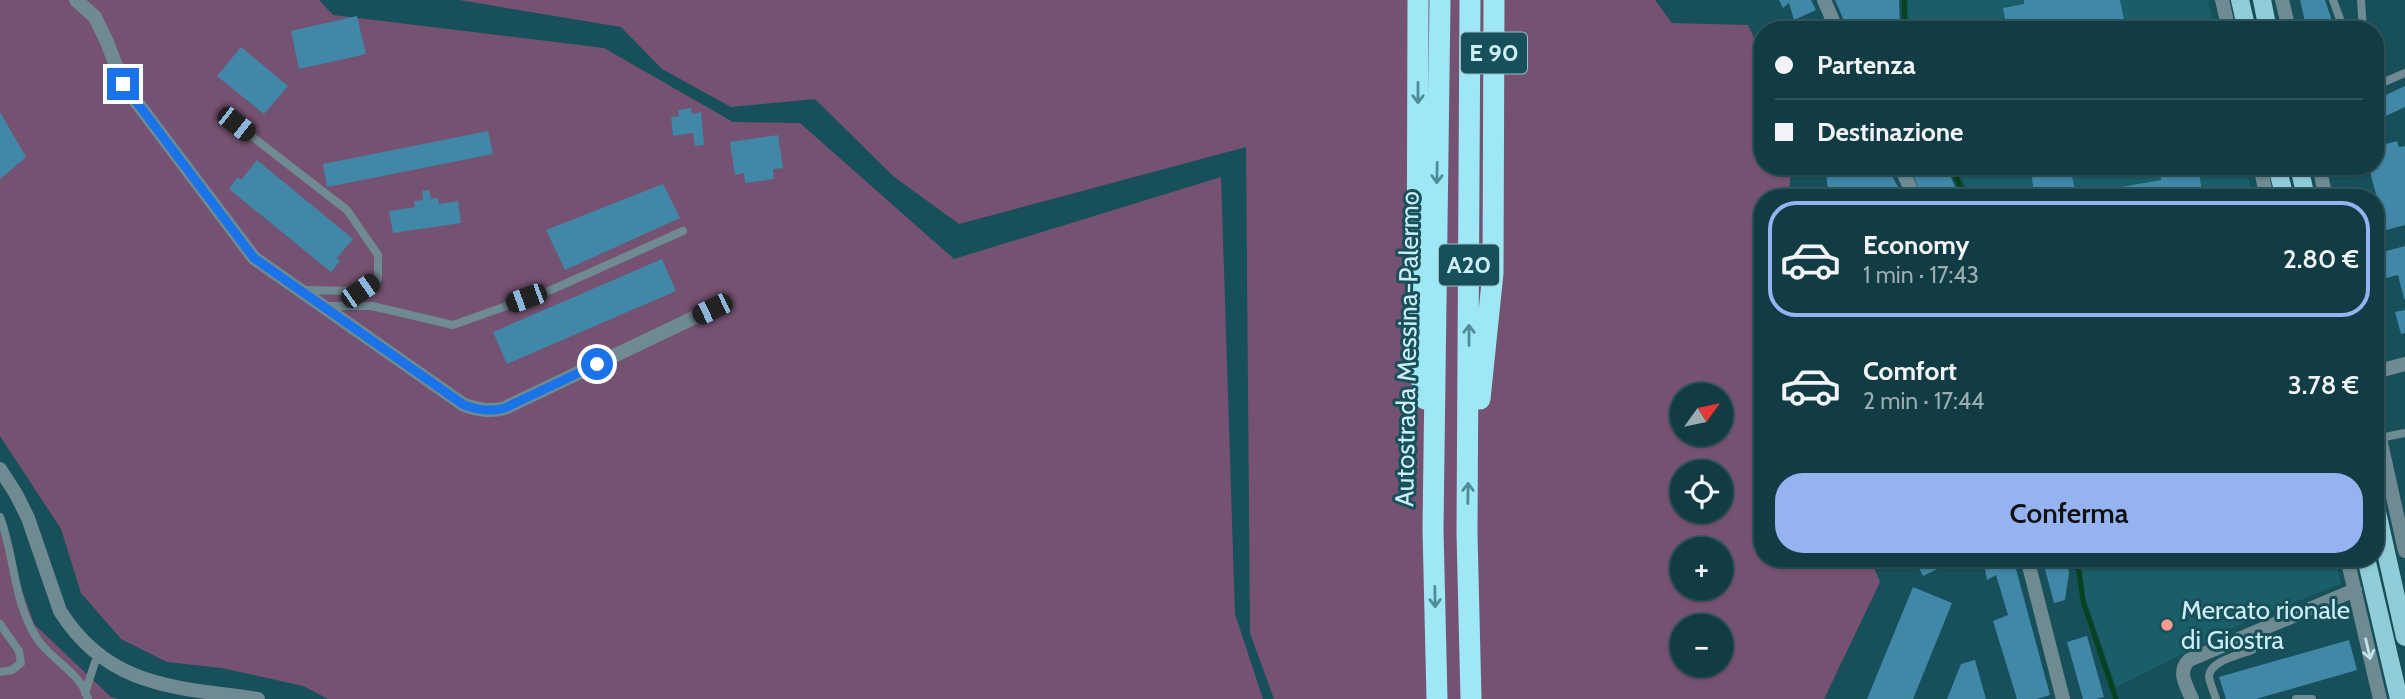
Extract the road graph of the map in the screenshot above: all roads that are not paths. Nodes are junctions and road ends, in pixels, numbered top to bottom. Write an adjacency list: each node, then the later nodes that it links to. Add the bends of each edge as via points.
1 (76, 0): 24 (street, via 95,18 123,84 254,258)
2 (1418, 0): 31 (highway, one-way to 31, via 1417,352)
3 (1440, 0): 31 (highway, Autostrada Messina-Palermo / A20, one-way to 31)
4 (1470, 0): 32 (highway, A20, one-way to 4)
5 (1494, 0): 32 (highway, E 90, via 1493,274 1480,396)
6 (1824, 0): 13 (street)
7 (2222, 0): 14 (street)
8 (2241, 0): 15 (main road)
9 (2262, 0): 16 (main road)
10 (2283, 0): 17 (street)
11 (2333, 0): 18 (lane)
12 (2361, 0): 19 (lane)
13 (1833, 21)
14 (2227, 21)
15 (2245, 21)
16 (2267, 21)
17 (2287, 21)
18 (2341, 21)
19 (2363, 21)
20 (2405, 73): 21 (lane)
21 (2384, 82)
22 (236, 124): 24 (lane, via 347,210 378,255 378,279 360,291)
23 (683, 231): 25 (lane, via 551,289 453,325 372,306)
24 (300, 290): 25 (street)
25 (323, 306): 26 (street, via 464,405 493,411)
26 (712, 309)
27 (2405, 364): 28 (street)
28 (2384, 370)
29 (2405, 433): 30 (lane)
30 (2384, 437)
31 (1434, 453): 52 (highway, Autostrada Messina-Palermo / A20, one-way to 52)
32 (1468, 453): 53 (highway, A20, one-way to 32)
33 (2384, 456): 38 (street)
34 (0, 469): 51 (street, via 28,518 60,611 96,652 153,683)
35 (0, 481): 46 (street, via 22,521 46,600 61,628)
36 (0, 517): 48 (lane, via 20,606 37,639)
37 (2384, 543): 44 (main road)
38 (2405, 551)
39 (2029, 567): 54 (street)
40 (2349, 567): 42 (street)
41 (2368, 567): 60 (main road)
42 (2355, 590): 55 (street, via 2189,660 2182,674); 59 (street, one-way to 59)
43 (0, 624): 47 (lane, via 19,651 21,663)
44 (2405, 637)
45 (2252, 650): 56 (lane, via 2211,670)
46 (95, 663): 48 (lane); 50 (street, via 150,691)
47 (0, 672)
48 (85, 688): 49 (lane)
49 (87, 699)
50 (193, 699)
51 (258, 699)
52 (1437, 699)
53 (1471, 699)
54 (2063, 699)
55 (2192, 699)
56 (2217, 699)
57 (2296, 699): 58 (lane)
58 (2312, 699)
59 (2380, 699)
60 (2399, 699)

